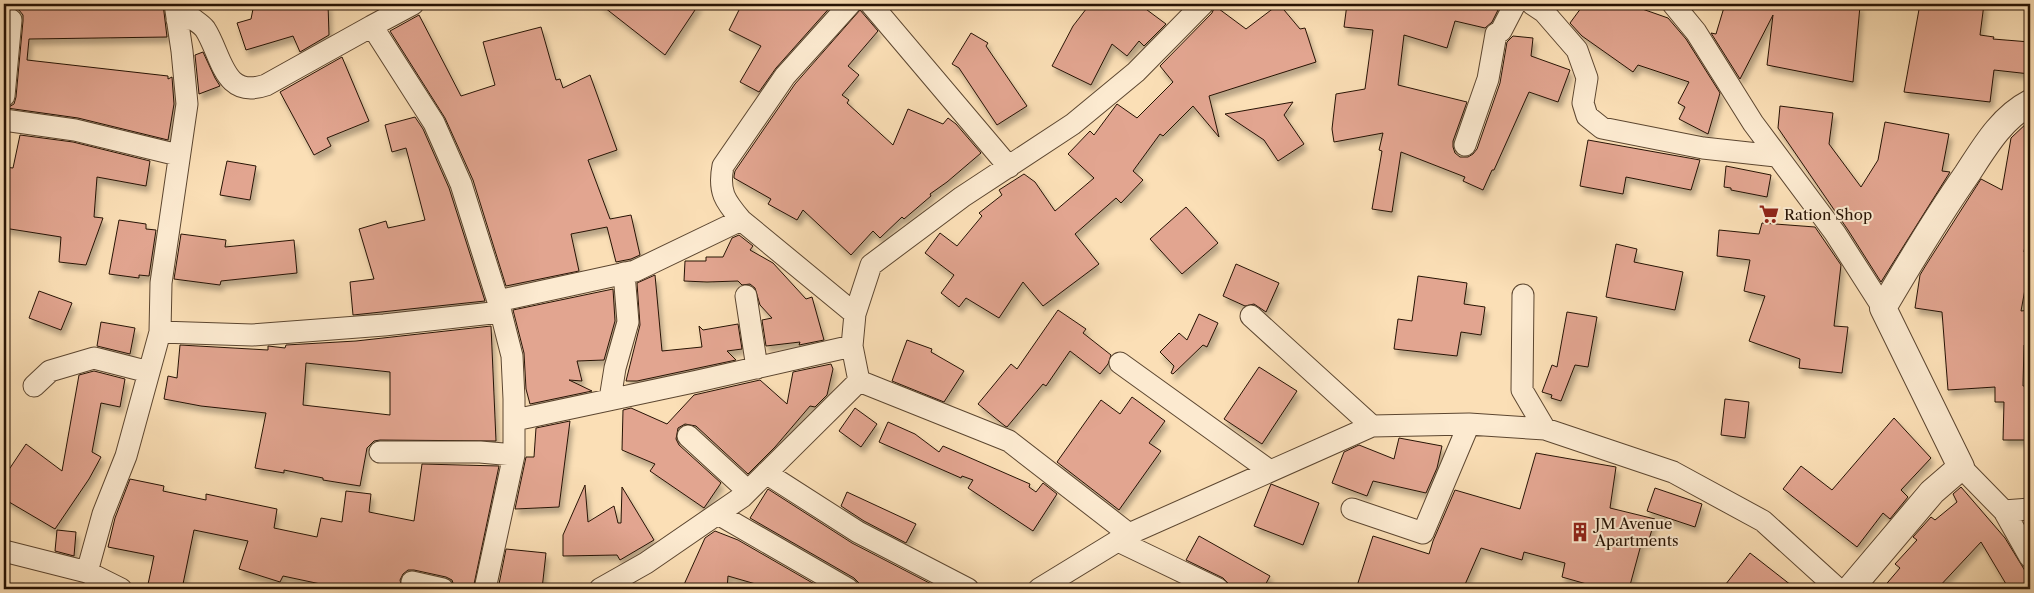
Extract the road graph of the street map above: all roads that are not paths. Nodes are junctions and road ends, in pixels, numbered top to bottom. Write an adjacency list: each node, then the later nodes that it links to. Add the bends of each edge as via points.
1 (413, 4): 10 (street)
2 (850, 4): 18 (street, via 785,76 723,166 720,182 726,203)
3 (871, 4): 17 (street)
4 (1203, 4): 17 (street, via 1129,78 1073,124)
5 (1515, 4): 14 (street, via 1501,31 1496,34 1488,79)
6 (1532, 4): 16 (street, via 1544,12 1576,50 1587,78 1584,103 1587,116 1602,128 1703,148)
7 (1673, 4): 16 (street, via 1696,32)
8 (176, 12): 10 (street, via 193,19 204,29 228,76 239,87 253,89 266,85); 15 (street, via 186,104)
9 (4, 15): 11 (street, via 11,20)
10 (372, 26): 22 (street, via 438,132 461,184)
11 (4, 96)
12 (2030, 103): 23 (street, via 2000,126 1985,147 1933,223)
13 (5, 116): 15 (street)
14 (1465, 145)
15 (178, 155): 26 (street, via 161,283)
16 (1776, 156): 23 (street, via 1835,233)
17 (1009, 166): 24 (street, via 872,265)
18 (741, 220): 19 (street, via 635,271); 24 (street)
19 (624, 273): 22 (street); 33 (street, via 628,322)
20 (1523, 295): 37 (street, via 1522,390)
21 (746, 296): 29 (street)
22 (499, 306): 26 (street, via 384,325 252,336); 34 (street, via 512,356)
23 (1884, 308): 41 (street)
24 (855, 314): 27 (street)
25 (1251, 316): 36 (street)
26 (160, 332): 30 (street)
27 (852, 346): 29 (street); 31 (street)
28 (1120, 363): 42 (street)
29 (757, 368): 33 (street)
30 (149, 372): 32 (street, via 94,358 50,371); 52 (street, via 126,456 103,514)
31 (859, 381): 43 (street); 49 (street, via 1009,441)
32 (34, 386)
33 (610, 399): 34 (street)
34 (514, 420): 40 (street)
35 (1469, 424): 36 (street); 37 (street); 45 (street, via 1423,534)
36 (1372, 426): 42 (street)
37 (1545, 429): 62 (street, via 1673,472 1763,521)
38 (688, 436): 44 (street)
39 (380, 452): 40 (street)
40 (514, 455): 56 (street)
41 (1961, 467): 47 (street); 63 (street, via 1932,492)
42 (1270, 471): 49 (street)
43 (766, 473): 44 (street); 59 (street, via 858,532)
44 (748, 491): 48 (street)
45 (1352, 509)
46 (2030, 509): 47 (street)
47 (2004, 511): 51 (street)
48 (718, 514): 57 (street, via 646,563); 58 (street)
49 (1123, 537): 60 (street); 61 (street)
50 (4, 551): 52 (street)
51 (2030, 557)
52 (87, 572): 54 (street)
53 (412, 582): 55 (street)
54 (121, 589)
55 (443, 589)
56 (484, 589)
57 (600, 589)
58 (848, 589)
59 (968, 589)
60 (1039, 589)
61 (1218, 589)
62 (1838, 589)
63 (1850, 589)

